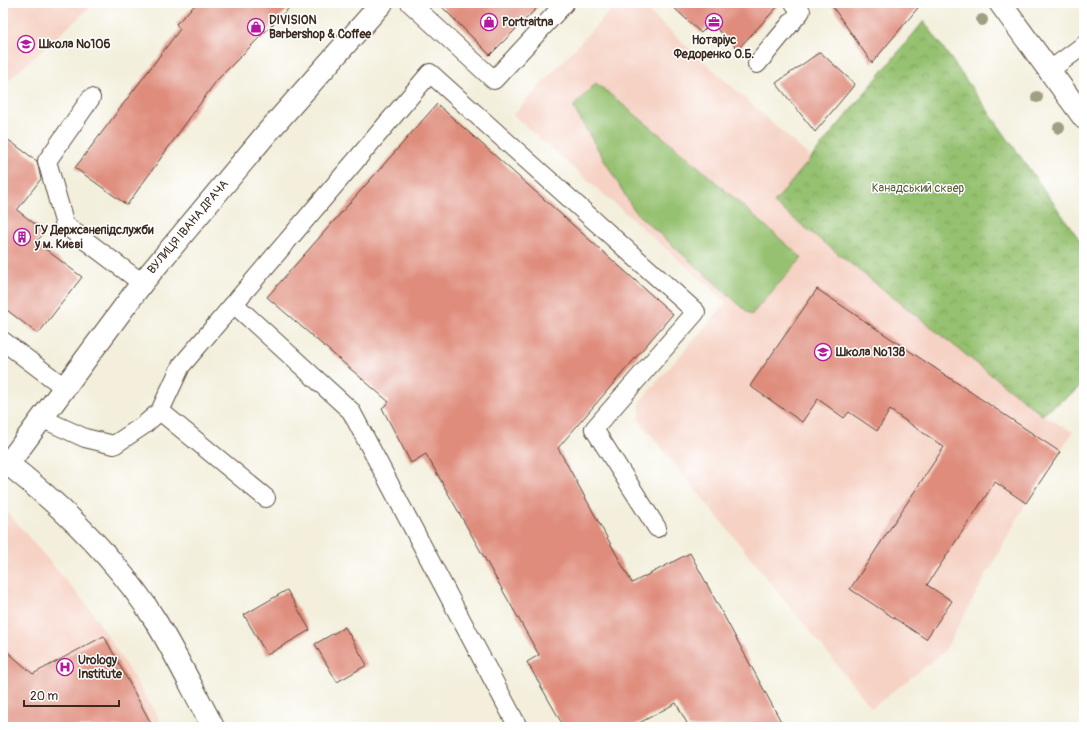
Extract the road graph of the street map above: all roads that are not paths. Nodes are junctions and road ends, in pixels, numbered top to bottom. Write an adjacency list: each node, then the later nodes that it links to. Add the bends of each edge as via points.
1 (382, 3): 11 (street, ВУЛИЦЯ ІВАНА ДРАЧА, via 266,134)
2 (410, 3): 3 (lane, via 494,80)
3 (565, 3)
4 (794, 3): 7 (lane, via 801,11)
5 (1000, 3): 8 (street)
6 (1084, 45): 8 (lane)
7 (757, 64)
8 (1050, 70): 10 (street)
9 (91, 98): 11 (lane, via 47,161 65,225)
10 (1084, 118)
11 (142, 283): 14 (street, ВУЛИЦЯ ІВАНА ДРАЧА)
12 (234, 304): 15 (lane, via 181,366); 19 (lane, via 430,73 696,312 594,429); 21 (lane, via 350,411)
13 (3, 341): 14 (lane)
14 (64, 387): 16 (street, ВУЛИЦЯ ІВАНА ДРАЧА)
15 (160, 411): 16 (lane, via 114,445 85,438); 18 (lane)
16 (42, 418): 17 (street, ВУЛИЦЯ ІВАНА ДРАЧА)
17 (6, 462): 20 (street, via 71,518 118,568 155,620)
18 (266, 498)
19 (657, 528)
20 (213, 727)
21 (518, 727)

